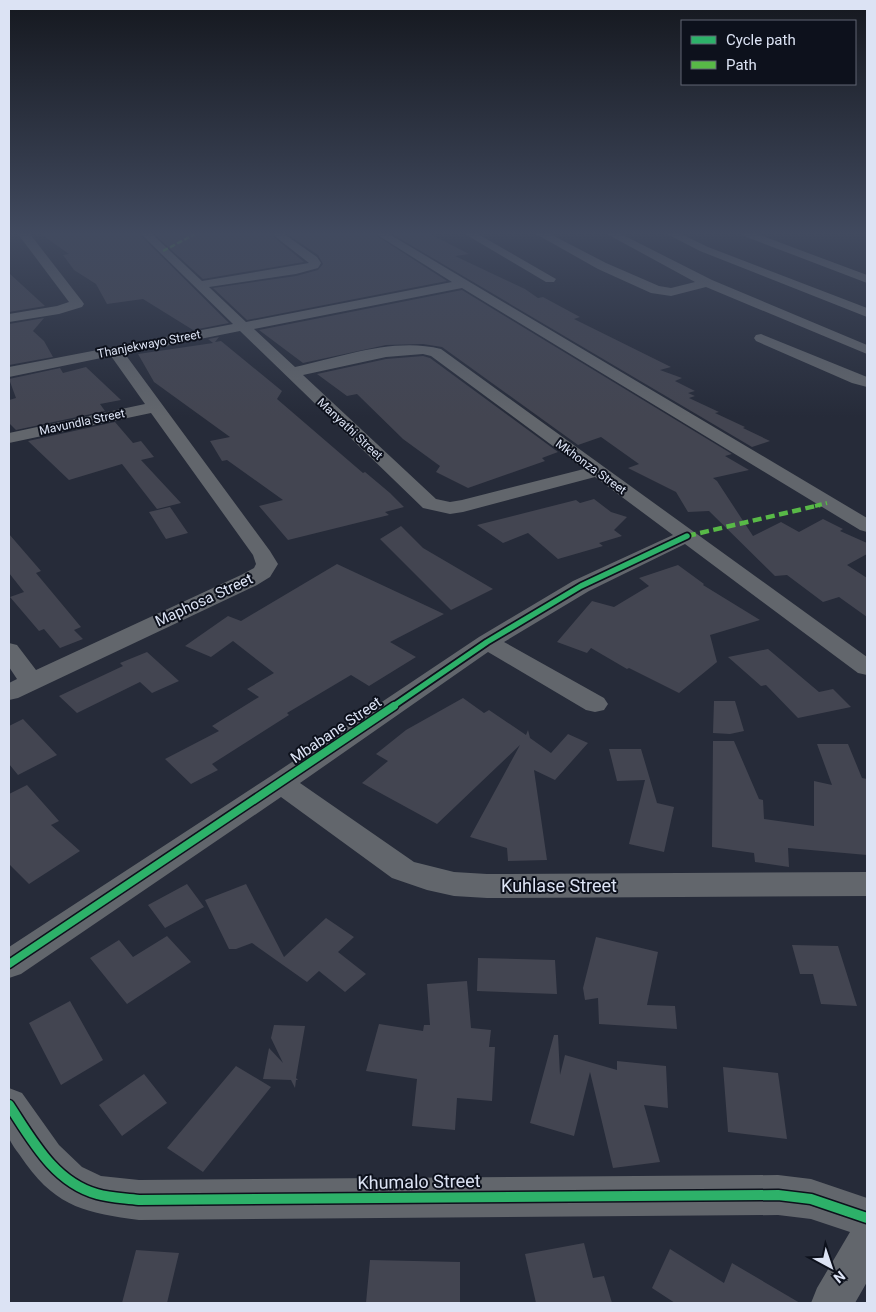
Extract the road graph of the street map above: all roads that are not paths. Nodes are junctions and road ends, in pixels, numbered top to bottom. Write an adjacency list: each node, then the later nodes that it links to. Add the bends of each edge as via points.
1 (69, 295): 8 (street, via 76,304)
2 (210, 295): 9 (street, Manyathi Street)
3 (402, 295): 9 (street, Thanjekwayo Street)
4 (486, 295): 19 (street)
5 (751, 295): 11 (street)
6 (821, 295): 7 (street)
7 (867, 313)
8 (9, 318)
9 (242, 326): 12 (street, Thanjekwayo Street); 14 (street, Manyathi Street)
10 (761, 338): 15 (street)
11 (867, 350)
12 (115, 351): 13 (street, Thanjekwayo Street); 16 (street, Maphosa Street)
13 (9, 372)
14 (291, 373): 18 (street, Mkhonza Street, via 398,350 432,350); 18 (street, Manyathi Street, via 425,500 440,507 472,504)
15 (867, 382)
16 (155, 407): 17 (street, Mavundla Street); 24 (street, Maphosa Street, via 267,564 249,580)
17 (9, 438)
18 (597, 472): 20 (street, Mkhonza Street)
19 (867, 526)
20 (687, 536): 21 (street, Mbabane Street, via 581,586); 23 (street, Mkhonza Street)
21 (487, 642): 26 (street); 27 (street, Mbabane Street)
22 (9, 650): 24 (street)
23 (867, 668)
24 (31, 681): 25 (street, Maphosa Street)
25 (9, 692)
26 (595, 704)
27 (281, 783): 28 (street, Kuhlase Street, via 397,866 454,884); 29 (street, Mbabane Street)
28 (867, 884)
29 (9, 964)
30 (9, 1105): 31 (street, Khumalo Street, via 58,1174 96,1194 139,1200 778,1195 811,1199)
31 (867, 1218)
32 (867, 1242): 33 (street)
33 (832, 1303)

